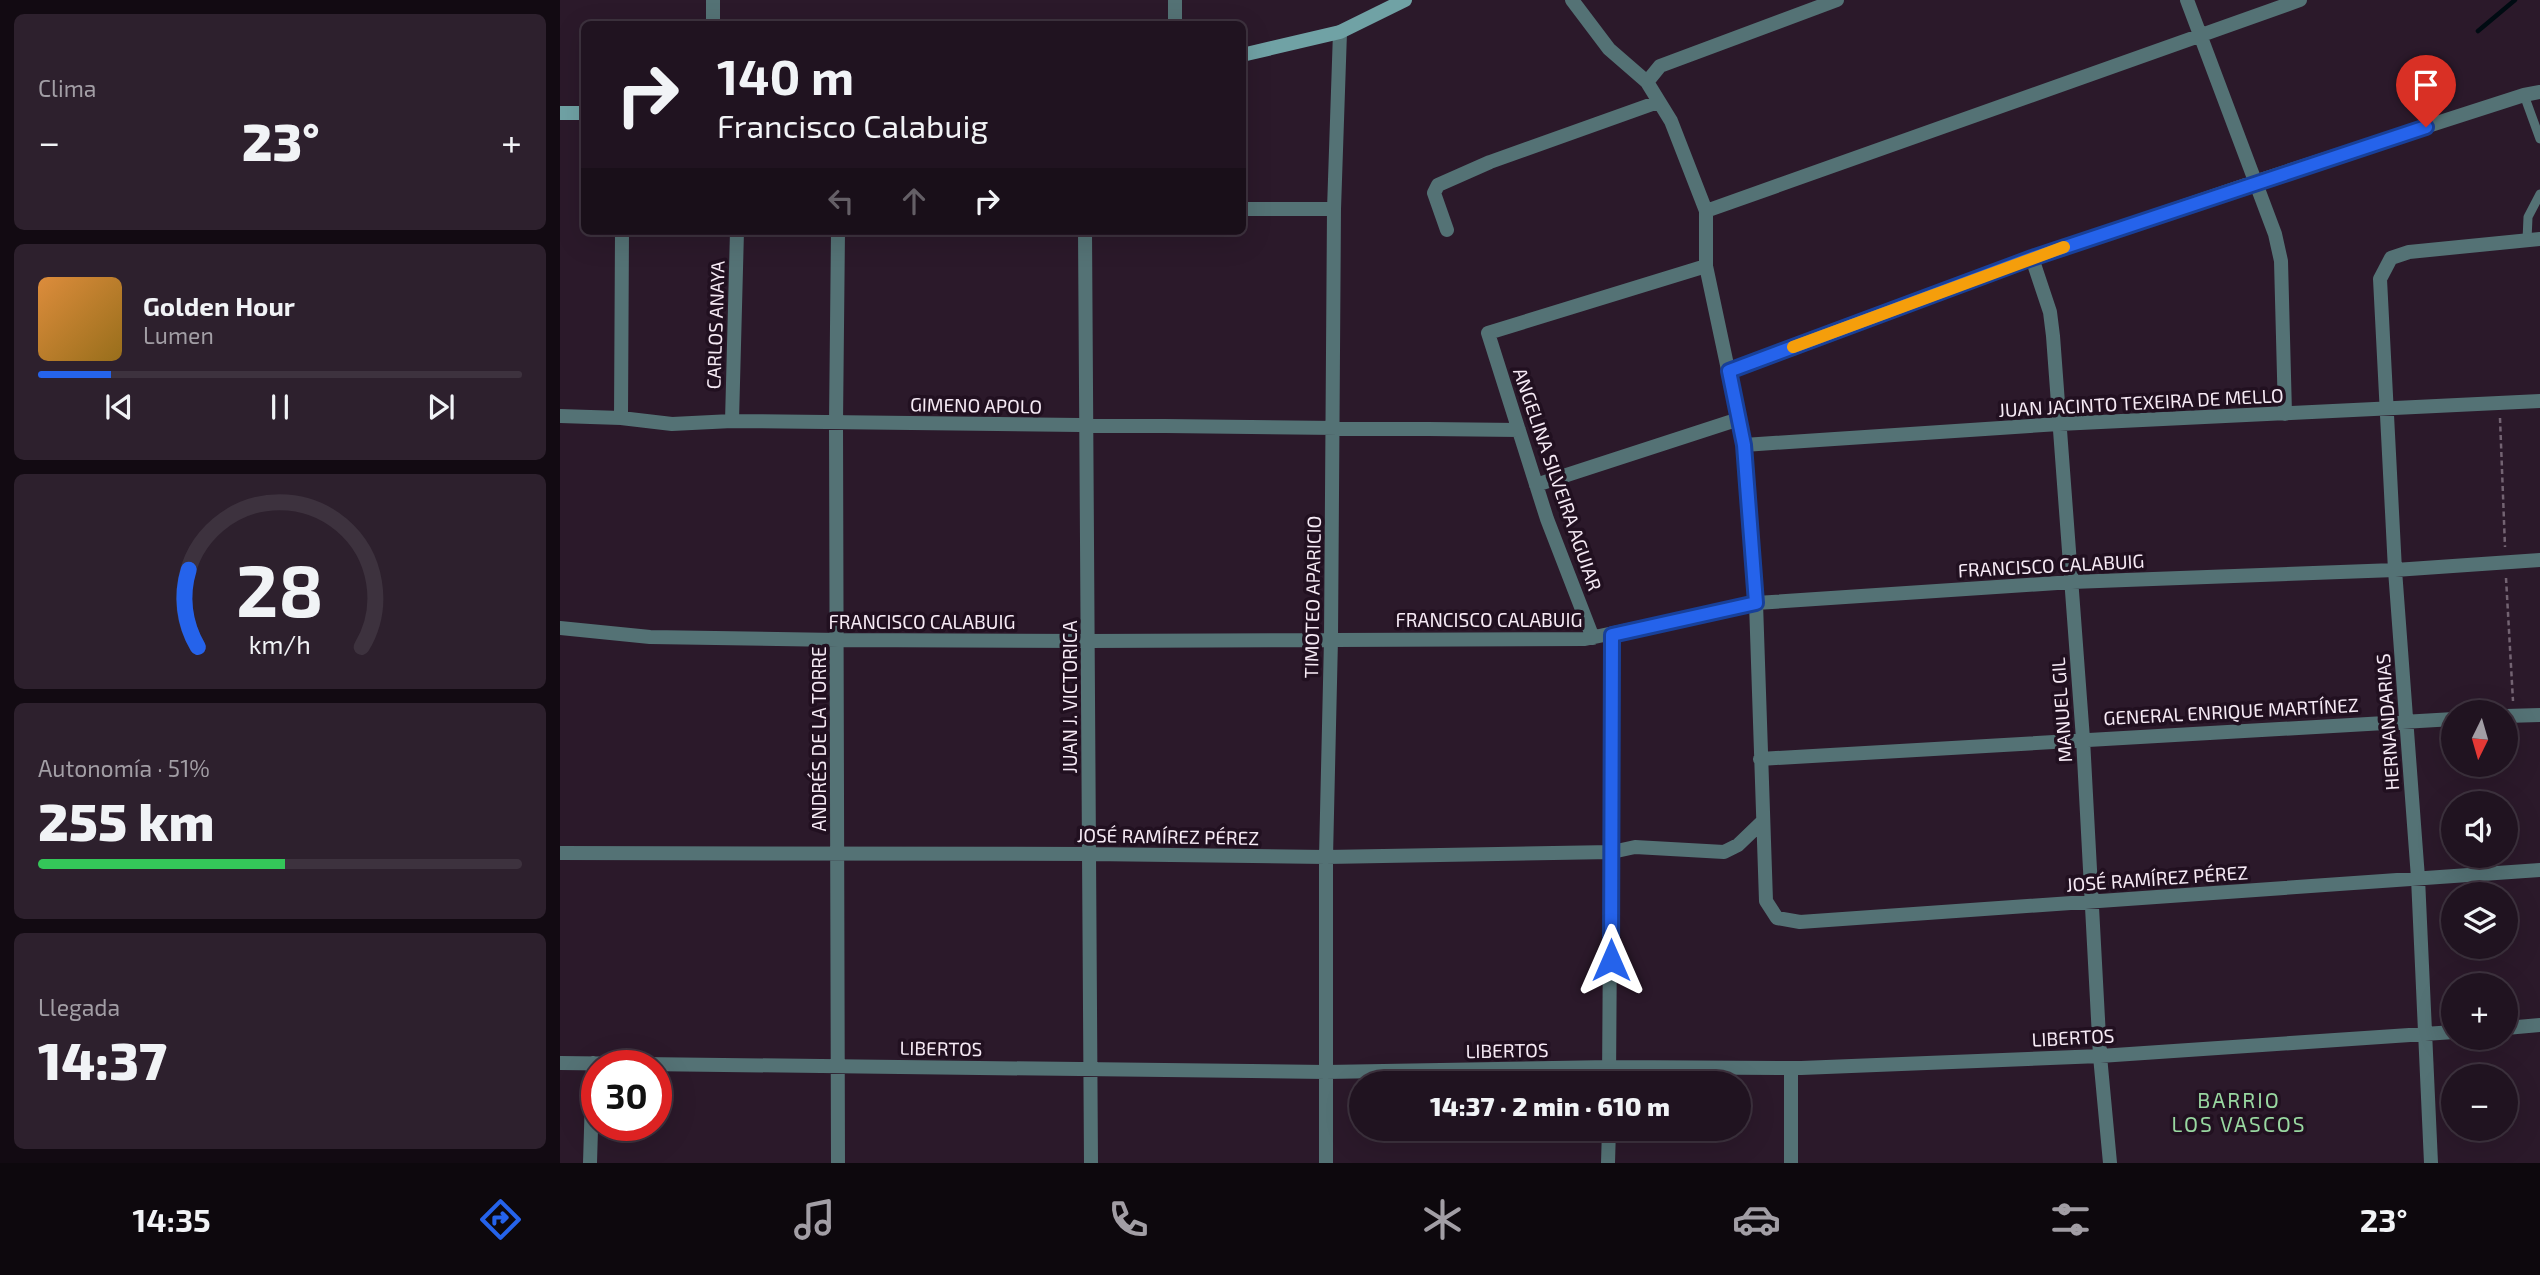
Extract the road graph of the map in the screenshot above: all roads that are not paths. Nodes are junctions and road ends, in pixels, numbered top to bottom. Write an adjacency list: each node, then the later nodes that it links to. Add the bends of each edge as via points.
1 (713, 0): 8 (street)
2 (1175, 0): 9 (street)
3 (1405, 0): 10 (street)
4 (1572, 0): 13 (street, via 1609,48)
5 (1837, 0): 13 (street, via 1660,66)
6 (2188, 0): 11 (street)
7 (2300, 0): 11 (street)
8 (713, 21)
9 (1175, 21)
10 (1340, 32): 12 (street); 23 (street, TIMOTEO APARICIO)
11 (2202, 36): 20 (street); 24 (street)
12 (1246, 54)
13 (1647, 82): 16 (street)
14 (2540, 92): 15 (street)
15 (2524, 95): 19 (lane); 20 (street)
16 (1658, 102): 24 (street, via 1671,121); 25 (street, via 1438,185 1434,193)
17 (560, 113): 18 (street)
18 (581, 113)
19 (2540, 139)
20 (2255, 182): 31 (street); 36 (street, via 2281,261)
21 (2540, 194): 30 (lane, via 2528,218)
22 (1246, 209): 23 (street)
23 (1334, 209): 44 (street, TIMOTEO APARICIO)
24 (1706, 211): 32 (street)
25 (1447, 230)
26 (622, 235): 38 (street)
27 (737, 235): 40 (street, CARLOS ANAYA)
28 (838, 235): 41 (street, ANDRÉS DE LA TORRE)
29 (1085, 235): 42 (street, JUAN J. VICTORICA)
30 (2534, 240): 35 (street, HERNANDARIAS, via 2409,252 2391,258 2380,279)
31 (2032, 258): 33 (street); 43 (street, MANUEL GIL, via 2050,312)
32 (1706, 266): 33 (street); 45 (street, ANGELINA SILVEIRA AGUIAR, via 1488,332)
33 (1729, 371): 39 (street)
34 (2540, 401): 35 (street, JUAN JACINTO TEXEIRA DE MELLO)
35 (2386, 410): 36 (street, JUAN JACINTO TEXEIRA DE MELLO); 49 (street, HERNANDARIAS)
36 (2285, 414): 43 (street, JUAN JACINTO TEXEIRA DE MELLO)
37 (560, 416): 38 (street, GIMENO APOLO)
38 (621, 418): 40 (street, GIMENO APOLO, via 672,425)
39 (1739, 419): 46 (street); 47 (street)
40 (732, 421): 41 (street, GIMENO APOLO)
41 (836, 423): 42 (street, GIMENO APOLO); 56 (street, ANDRÉS DE LA TORRE)
42 (1087, 425): 44 (street, GIMENO APOLO); 57 (street, JUAN J. VICTORICA)
43 (2059, 425): 46 (street, JUAN JACINTO TEXEIRA DE MELLO); 50 (street, MANUEL GIL)
44 (1333, 428): 45 (street, GIMENO APOLO); 55 (street, TIMOTEO APARICIO)
45 (1519, 430): 47 (street, ANGELINA SILVEIRA AGUIAR)
46 (1744, 445): 51 (street)
47 (1536, 485): 54 (street, ANGELINA SILVEIRA AGUIAR)
48 (2540, 560): 49 (street, FRANCISCO CALABUIG)
49 (2395, 570): 50 (street, FRANCISCO CALABUIG); 61 (street, HERNANDARIAS)
50 (2072, 582): 51 (street, FRANCISCO CALABUIG); 62 (street, MANUEL GIL)
51 (1756, 603): 53 (street, FRANCISCO CALABUIG); 63 (street)
52 (560, 628): 56 (street, FRANCISCO CALABUIG, via 650,637)
53 (1612, 635): 54 (street, FRANCISCO CALABUIG); 65 (street)
54 (1593, 638): 55 (street, FRANCISCO CALABUIG)
55 (1331, 639): 57 (street, FRANCISCO CALABUIG); 69 (street, TIMOTEO APARICIO)
56 (838, 640): 57 (street, FRANCISCO CALABUIG); 68 (street, ANDRÉS DE LA TORRE)
57 (1088, 642): 67 (street, JUAN J. VICTORICA)
58 (2540, 715): 59 (street)
59 (2518, 716)
60 (2441, 720): 61 (street, GENERAL ENRIQUE MARTÍNEZ)
61 (2406, 721): 62 (street, GENERAL ENRIQUE MARTÍNEZ); 71 (street, HERNANDARIAS)
62 (2083, 739): 63 (street, GENERAL ENRIQUE MARTÍNEZ); 72 (street, MANUEL GIL)
63 (1760, 759): 64 (street)
64 (1762, 821): 65 (street, JOSÉ RAMÍREZ PÉREZ, via 1724,852 1635,847); 72 (street, JOSÉ RAMÍREZ PÉREZ, via 1766,901 1777,918 1800,922)
65 (1612, 852): 69 (street, JOSÉ RAMÍREZ PÉREZ); 82 (street)
66 (560, 853): 68 (street, JOSÉ RAMÍREZ PÉREZ)
67 (1090, 853): 68 (street, JOSÉ RAMÍREZ PÉREZ); 69 (street, JOSÉ RAMÍREZ PÉREZ); 84 (street, JUAN J. VICTORICA)
68 (836, 855): 81 (street, ANDRÉS DE LA TORRE)
69 (1326, 857): 86 (street, TIMOTEO APARICIO)
70 (2540, 870): 71 (street, JOSÉ RAMÍREZ PÉREZ)
71 (2418, 878): 72 (street, JOSÉ RAMÍREZ PÉREZ); 76 (street, HERNANDARIAS)
72 (2092, 902): 77 (street, MANUEL GIL)
73 (2540, 1025): 74 (street)
74 (2518, 1027)
75 (2441, 1033): 76 (street, LIBERTOS)
76 (2426, 1034): 77 (street, LIBERTOS); 96 (street, HERNANDARIAS)
77 (2100, 1056): 83 (street, LIBERTOS); 95 (street, MANUEL GIL)
78 (560, 1063): 79 (street, LIBERTOS)
79 (581, 1063)
80 (672, 1064): 81 (street, LIBERTOS)
81 (837, 1065): 84 (street, LIBERTOS); 90 (street, ANDRÉS DE LA TORRE)
82 (1610, 1067): 83 (street, LIBERTOS); 85 (street); 86 (street, LIBERTOS)
83 (1791, 1068): 94 (street)
84 (1090, 1070): 86 (street, LIBERTOS); 91 (street, JUAN J. VICTORICA)
85 (1610, 1071)
86 (1326, 1072): 92 (street, TIMOTEO APARICIO)
87 (591, 1141): 89 (street)
88 (1609, 1141): 93 (street)
89 (590, 1163)
90 (838, 1163)
91 (1091, 1163)
92 (1326, 1163)
93 (1608, 1163)
94 (1791, 1163)
95 (2110, 1163)
96 (2431, 1163)

